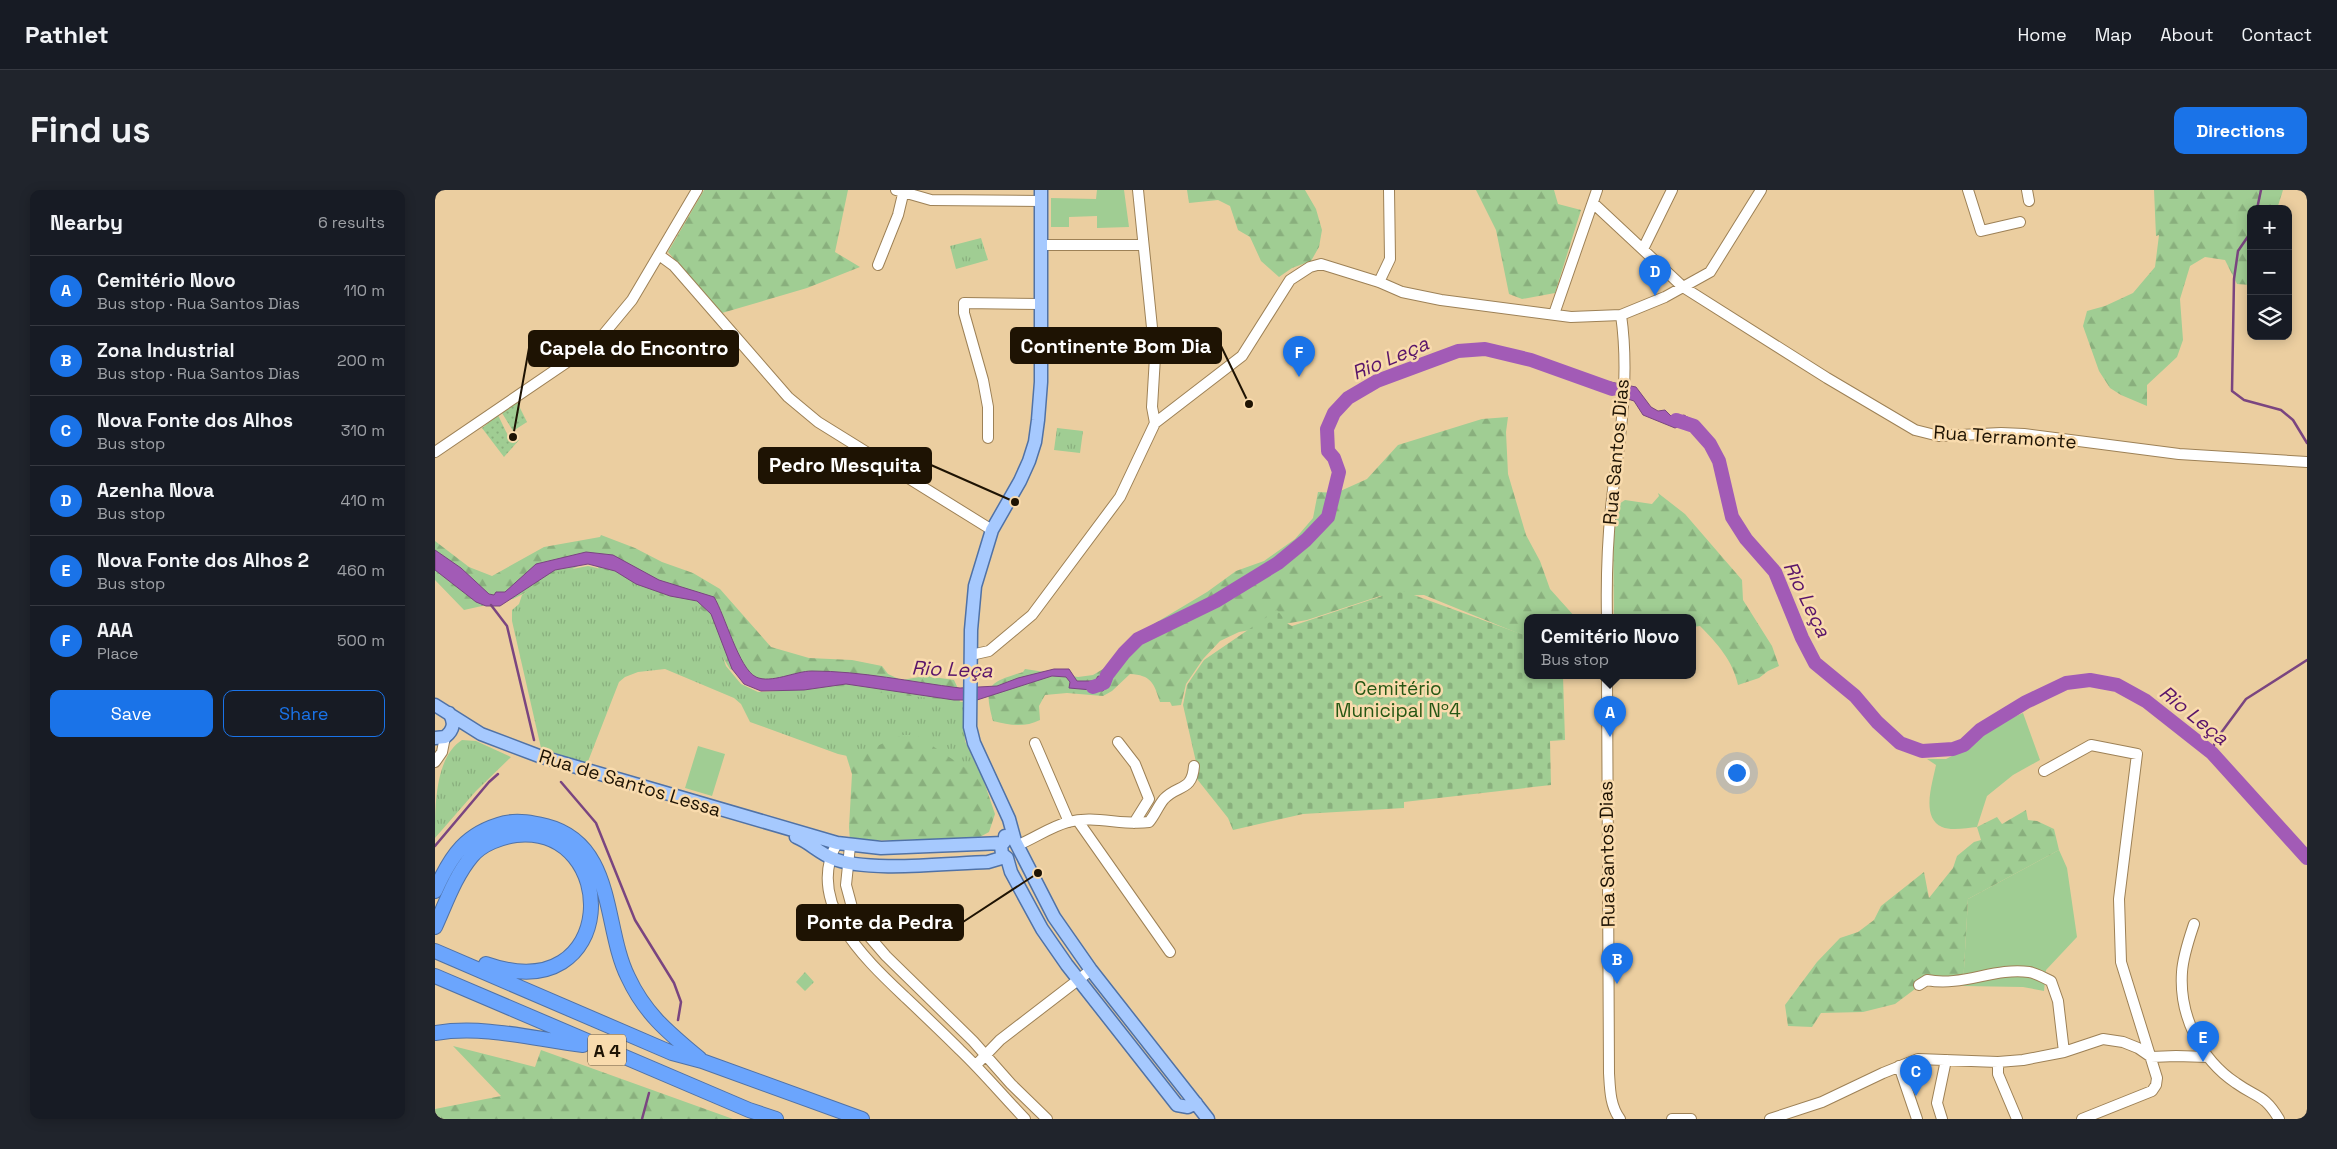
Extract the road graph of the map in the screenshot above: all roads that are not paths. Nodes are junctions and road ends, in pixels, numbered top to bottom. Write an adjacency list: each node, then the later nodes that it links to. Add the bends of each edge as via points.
1 (697, 190): 17 (street)
2 (1138, 190): 15 (street)
3 (1389, 190): 19 (street, via 1389,259)
4 (1597, 190): 12 (street)
5 (1672, 190): 16 (street)
6 (1761, 190): 20 (street, via 1710,272)
7 (1968, 190): 13 (street, via 1981,231)
8 (2027, 190): 11 (street)
9 (901, 191): 10 (street, via 931,200); 18 (street, via 889,242)
10 (1041, 196): 14 (main road)
11 (2029, 201)
12 (1593, 203): 16 (street, Rua Terramonte); 22 (street)
13 (2020, 222)
14 (1041, 245): 15 (street); 21 (main road)
15 (1143, 245): 24 (street, via 1155,357 1152,407)
16 (1643, 249): 20 (street, Rua Terramonte)
17 (659, 255): 26 (street, via 632,300 598,341); 28 (street, via 674,266 788,396 818,422)
18 (878, 264)
19 (1379, 282): 22 (street, via 1402,292 1441,300); 24 (street, via 1321,264 1300,272 1290,280 1242,356)
20 (1683, 287): 23 (street); 27 (street, Rua Terramonte, via 1915,430 1939,436 2024,434 2179,454)
21 (1041, 304): 25 (street, via 964,303 988,407); 28 (main road, via 1041,398 1035,442 1020,481)
22 (1554, 314): 23 (street, via 1600,318)
23 (1621, 315): 29 (street, Rua Santos Dias, via 1624,349 1621,439 1606,574)
24 (1155, 423): 30 (street, via 1121,497 1032,615 989,651)
25 (988, 438)
26 (435, 452)
27 (2307, 462)
28 (992, 530): 30 (main road, via 975,586)
29 (1607, 614)
30 (971, 655): 45 (main road, via 970,727 974,743 1009,819)
31 (1607, 679): 79 (street, Rua Santos Dias, via 1609,1073 1610,1093)
32 (435, 706): 33 (main road, Rua de Santos Lessa)
33 (449, 713): 34 (main road, Rua de Santos Lessa); 35 (main road, via 453,723)
34 (481, 734): 35 (main road, Rua de Santos Lessa); 43 (main road, Rua de Santos Lessa, via 539,756)
35 (443, 736): 38 (street, via 442,752)
36 (1118, 742): 42 (street, via 1135,764 1149,799)
37 (1035, 743): 41 (street)
38 (435, 762)
39 (1194, 766): 42 (street, via 1190,783 1169,795 1149,822)
40 (2044, 771): 65 (street, via 2091,745 2138,751 2119,899 2121,962)
41 (1073, 822): 42 (street, via 1105,820); 45 (street); 53 (street)
42 (1134, 823)
43 (781, 827): 44 (main road, Rua de Santos Lessa); 47 (main road, Rua de Santos Lessa)
44 (837, 843): 46 (main road, Rua de Santos Lessa); 47 (street)
45 (1012, 844): 46 (main road, Rua de Santos Lessa); 48 (main road, via 1001,850); 56 (main road, via 1054,917)
46 (850, 846): 49 (street)
47 (831, 858): 49 (main road, Rua de Santos Lessa); 59 (street, via 828,871 837,916 857,950)
48 (1006, 858): 49 (main road, Rua de Santos Lessa, via 885,866); 58 (main road, via 1042,929)
49 (849, 863): 55 (street, via 846,885 853,911 871,940)
50 (435, 891): 68 (highway, via 444,870 467,840 486,828 510,822 530,822 573,838 598,871 627,977 649,1014)
51 (2194, 924): 66 (street, via 2182,971 2183,999 2190,1028)
52 (435, 927): 54 (highway, via 451,890 473,854 504,836 525,834 556,843 580,864 588,882 592,906 590,924 575,951 557,966 521,973 458,955)
53 (1170, 952)
54 (441, 954): 68 (highway, A 4, via 672,1054)
55 (900, 969): 59 (street); 64 (street)
56 (1091, 970): 58 (street); 72 (main road)
57 (437, 977): 62 (highway, A 4)
58 (1078, 979): 64 (street); 72 (main road, via 1177,1104 1188,1107)
59 (889, 981): 70 (street)
60 (1919, 986): 63 (street, via 1927,980 1942,983 2009,972 2031,972 2051,981 2058,1000)
61 (435, 1034): 62 (highway, via 451,1030 494,1032)
62 (600, 1047): 74 (highway, A 4)
63 (2064, 1052): 65 (street, via 2103,1039 2138,1048); 69 (street)
64 (986, 1054): 70 (street); 77 (street)
65 (2151, 1057): 66 (street); 86 (street, via 2157,1078 2152,1091)
66 (2208, 1057): 73 (street, via 2235,1083 2264,1098)
67 (1946, 1060): 69 (street); 71 (street, via 1918,1059); 84 (street, via 1937,1103)
68 (702, 1061): 75 (highway, A 4)
69 (1998, 1062): 85 (street, via 1998,1074)
70 (976, 1065): 76 (street)
71 (1899, 1066): 82 (street, via 1822,1102); 83 (street)
72 (1196, 1103): 78 (main road)
73 (2277, 1118)
74 (776, 1119)
75 (862, 1119)
76 (1025, 1119)
77 (1047, 1119)
78 (1208, 1119)
79 (1620, 1119)
80 (1672, 1119): 81 (street)
81 (1691, 1119)
82 (1770, 1119)
83 (1917, 1119)
84 (1942, 1119)
85 (2017, 1119)
86 (2081, 1119)

